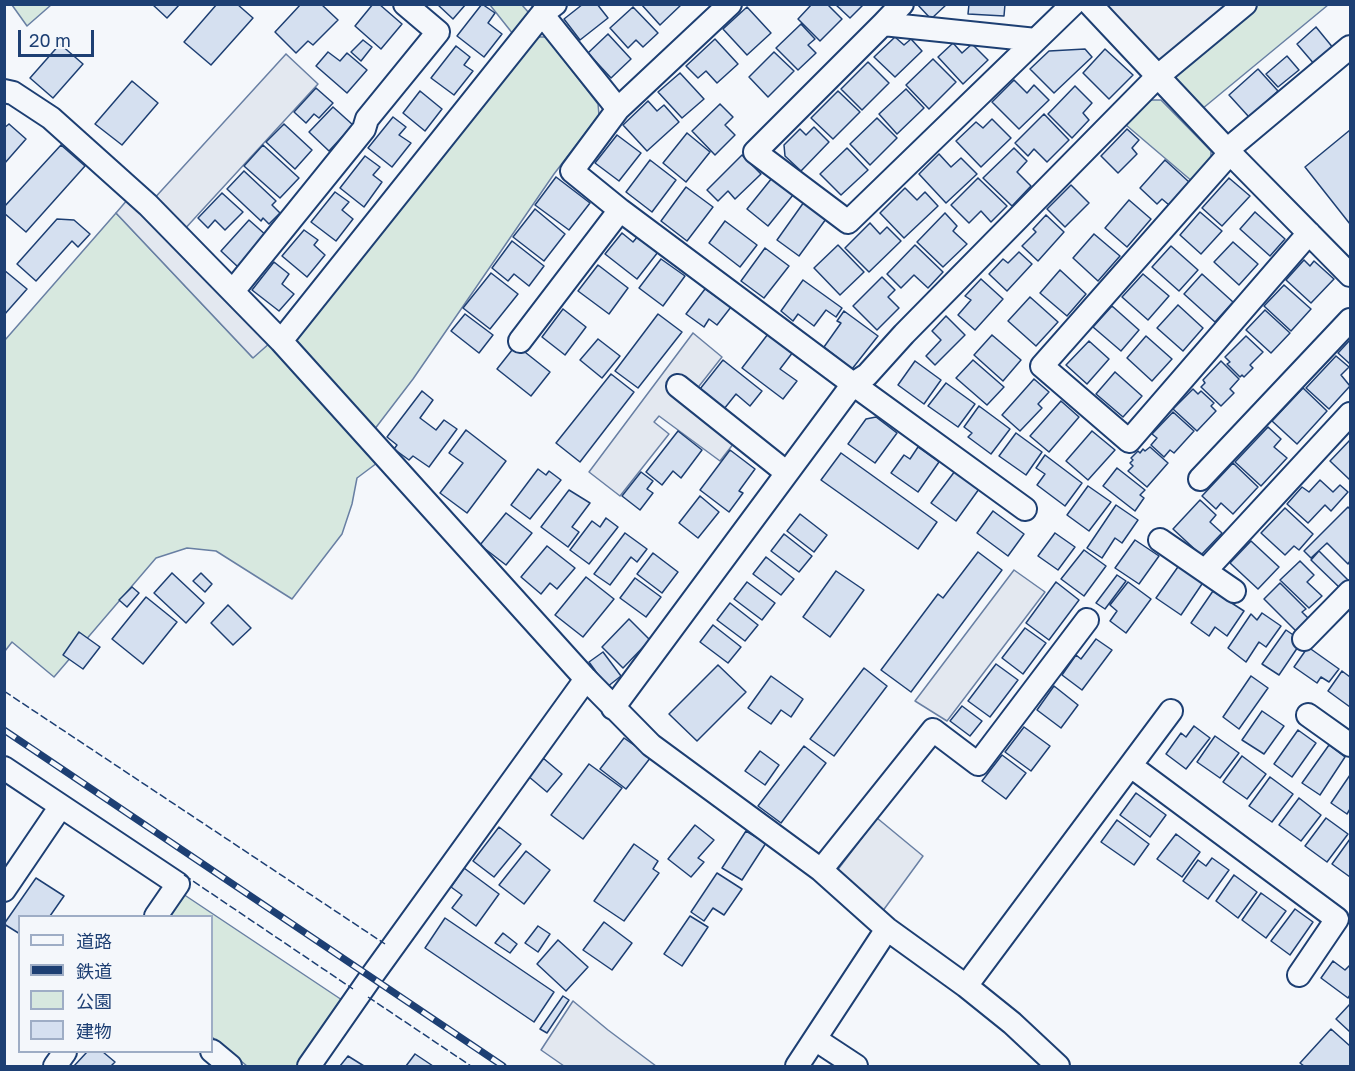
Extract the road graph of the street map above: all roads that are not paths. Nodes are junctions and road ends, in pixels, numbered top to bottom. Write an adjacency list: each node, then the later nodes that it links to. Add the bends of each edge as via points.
1 (405, 4): 18 (street, via 438,32)
2 (730, 4): 13 (street)
3 (902, 4): 8 (street)
4 (1073, 4): 9 (street)
5 (1090, 4): 11 (street)
6 (1245, 4): 11 (street)
7 (548, 9): 13 (street); 21 (street)
8 (883, 24): 9 (street); 9 (street, via 755,152 848,222)
9 (1036, 40)
10 (1350, 47): 14 (street)
11 (1157, 77): 14 (street); 22 (street, via 867,375)
12 (4, 91): 18 (street, via 51,118 148,205)
13 (618, 109): 15 (street, via 572,171)
14 (1229, 152): 16 (street); 16 (street, via 1042,366 1129,441)
15 (620, 210): 20 (street); 22 (street)
16 (1309, 233): 17 (street)
17 (1350, 275)
18 (233, 291): 21 (street)
19 (1350, 320): 26 (street)
20 (520, 340)
21 (281, 341): 34 (street)
22 (853, 384): 25 (street); 27 (street)
23 (678, 386): 25 (street)
24 (1350, 414): 29 (street)
25 (787, 473): 35 (street)
26 (1200, 479)
27 (1025, 509)
28 (1160, 540): 29 (street)
29 (1205, 571): 30 (street)
30 (1234, 591)
31 (1347, 601): 33 (street)
32 (1087, 620): 42 (street, via 978,764 933,730)
33 (1304, 639)
34 (586, 679): 35 (street); 53 (street)
35 (613, 708): 42 (street, via 651,745)
36 (1171, 711): 39 (street)
37 (1308, 716): 38 (street)
38 (1350, 746)
39 (1131, 766): 46 (street, via 1337,919); 47 (street)
40 (4, 768): 41 (street)
41 (61, 806): 43 (street); 44 (street, via 178,884)
42 (821, 870): 45 (street)
43 (4, 890)
44 (157, 915)
45 (887, 929): 47 (street); 48 (street)
46 (1299, 975)
47 (966, 986): 56 (street)
48 (815, 1039): 54 (street); 55 (street)
49 (213, 1052): 52 (street)
50 (64, 1053): 51 (street)
51 (55, 1066)
52 (230, 1066)
53 (309, 1066)
54 (797, 1066)
55 (856, 1066)
56 (1058, 1066)

